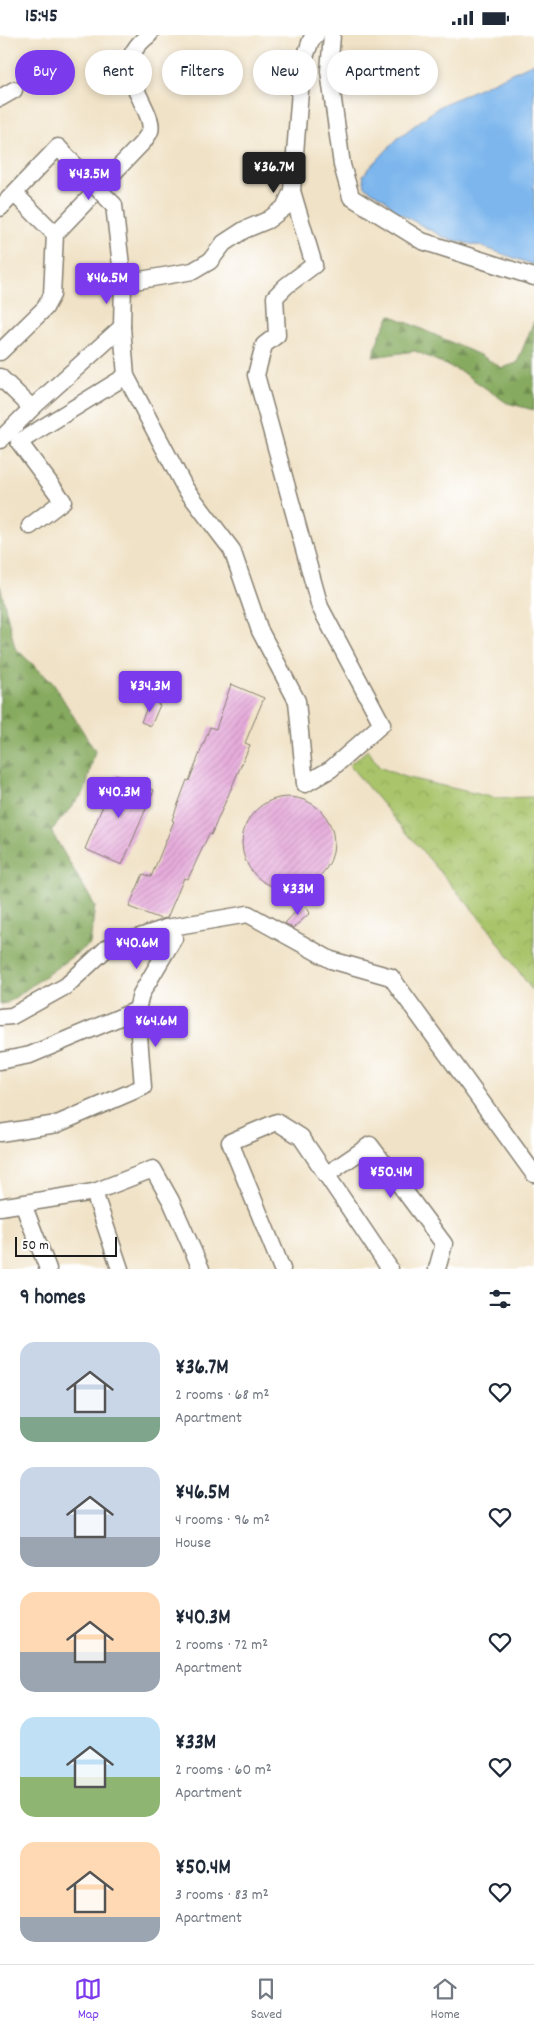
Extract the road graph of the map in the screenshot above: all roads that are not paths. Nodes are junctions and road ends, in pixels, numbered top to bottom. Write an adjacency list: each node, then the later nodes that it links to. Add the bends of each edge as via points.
1 (150, 35): 7 (street, via 131,54 129,67 150,121 150,131)
2 (316, 35): 4 (street, via 311,40 302,67)
3 (332, 35): 8 (street, via 329,71 342,165 351,197 422,241)
4 (292, 191): 9 (street, via 284,208 268,220 237,234 224,243 210,261 193,271); 12 (street, via 314,265 275,297 277,335 264,345 256,375 320,607 382,724 331,769 305,784 297,701 260,631 232,551 185,489)
5 (15, 193): 6 (street); 7 (street); 9 (street, bridge, via 58,147 114,205)
6 (0, 208)
7 (55, 234): 11 (street, via 52,295 45,308)
8 (534, 277)
9 (122, 283): 10 (street)
10 (122, 327): 12 (street); 14 (street)
11 (0, 352)
12 (126, 376): 16 (street, via 19,442 63,501)
13 (0, 377): 14 (street)
14 (32, 408): 15 (street)
15 (0, 440)
16 (30, 527)
17 (166, 927): 18 (street, via 174,938 141,994); 19 (street, via 107,948 66,985 12,1016); 22 (street, via 248,914 332,960 391,977)
18 (137, 1010): 20 (street, via 30,1055); 21 (street, via 143,1087 57,1124)
19 (0, 1017)
20 (0, 1061)
21 (0, 1133)
22 (534, 1174)
23 (326, 1175): 30 (street, via 301,1137 277,1122 230,1142); 31 (street); 32 (street, via 370,1145 444,1244)
24 (94, 1192): 25 (street); 28 (street); 29 (street, via 153,1169)
25 (23, 1205): 26 (street); 27 (street)
26 (0, 1207)
27 (48, 1269)
28 (120, 1269)
29 (201, 1269)
30 (282, 1269)
31 (390, 1269)
32 (437, 1269)

